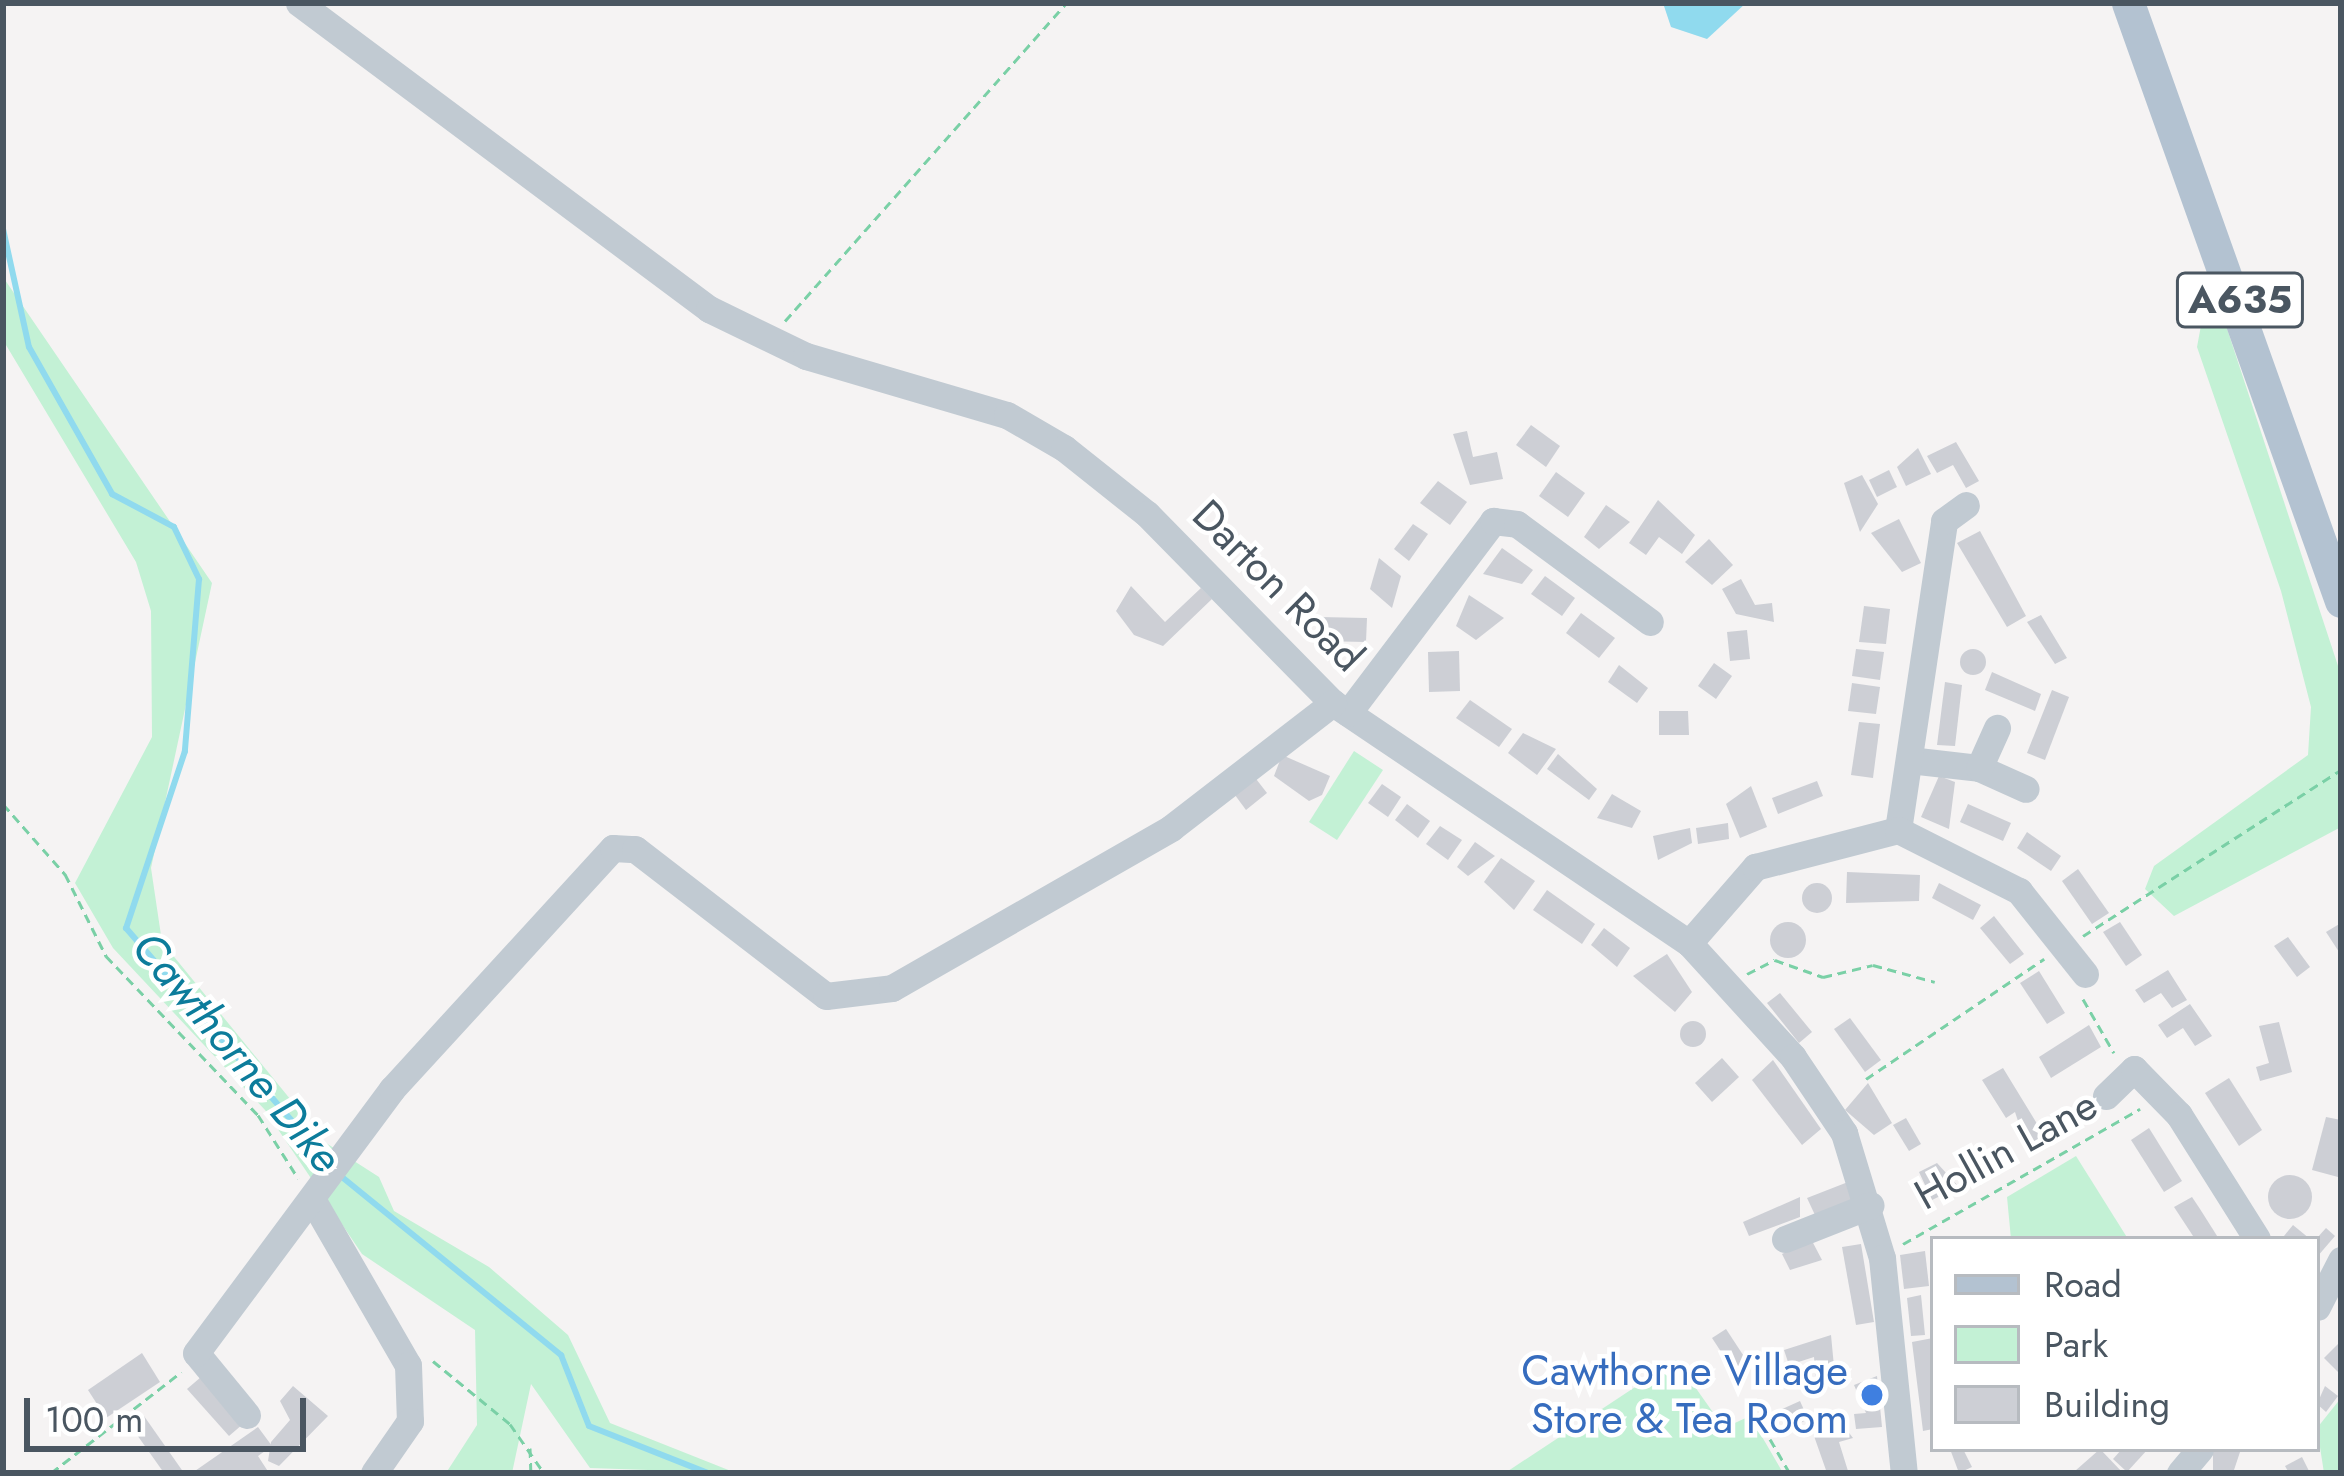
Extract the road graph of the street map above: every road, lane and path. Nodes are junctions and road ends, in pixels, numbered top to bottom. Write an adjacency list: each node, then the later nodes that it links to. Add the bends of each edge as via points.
1 (299, 3): 4 (street, Darton Road, via 709,309)
2 (1066, 3): 4 (path)
3 (2128, 3): 6 (main road, A635)
4 (768, 341): 8 (street, Darton Road, via 1007,415 1064,448 1176,541)
5 (1945, 510): 10 (street)
6 (2341, 602)
7 (1650, 622): 8 (street, via 1517,524 1493,520)
8 (1341, 708): 16 (street, Darton Road); 25 (street, via 1172,828 892,988 826,996 635,848 613,848)
9 (1997, 728): 11 (street)
10 (1909, 760): 11 (street); 15 (street)
11 (1979, 768): 13 (street)
12 (2341, 770): 17 (path)
13 (2026, 789)
14 (3, 804): 25 (path, via 65,874 106,956 258,1115)
15 (1898, 830): 16 (street, via 1756,867); 17 (street, via 1969,857)
16 (1689, 944): 20 (street, Darton Road)
17 (2066, 946): 18 (street); 22 (path)
18 (2085, 974): 21 (path, via 2080,995)
19 (1935, 982): 20 (path, via 1874,965 1823,977 1775,960)
20 (1733, 987): 26 (street, Darton Road, via 1827,1103)
21 (2134, 1069): 23 (street); 24 (street)
22 (1867, 1079)
23 (2107, 1096)
24 (2161, 1096): 27 (street); 29 (path, Hollin Lane)
25 (317, 1191): 31 (street); 36 (street, via 408,1364 410,1421)
26 (1871, 1205): 28 (street); 29 (street, Darton Road)
27 (2255, 1236)
28 (1785, 1239)
29 (1882, 1258): 40 (street, Darton Road)
30 (418, 1347): 34 (path)
31 (196, 1352): 32 (street); 35 (path, via 166,1392)
32 (247, 1415)
33 (1770, 1439): 39 (path)
34 (530, 1446): 37 (path); 38 (path)
35 (51, 1473)
36 (374, 1473)
37 (531, 1473)
38 (544, 1473)
39 (1790, 1473)
40 (1904, 1473)

